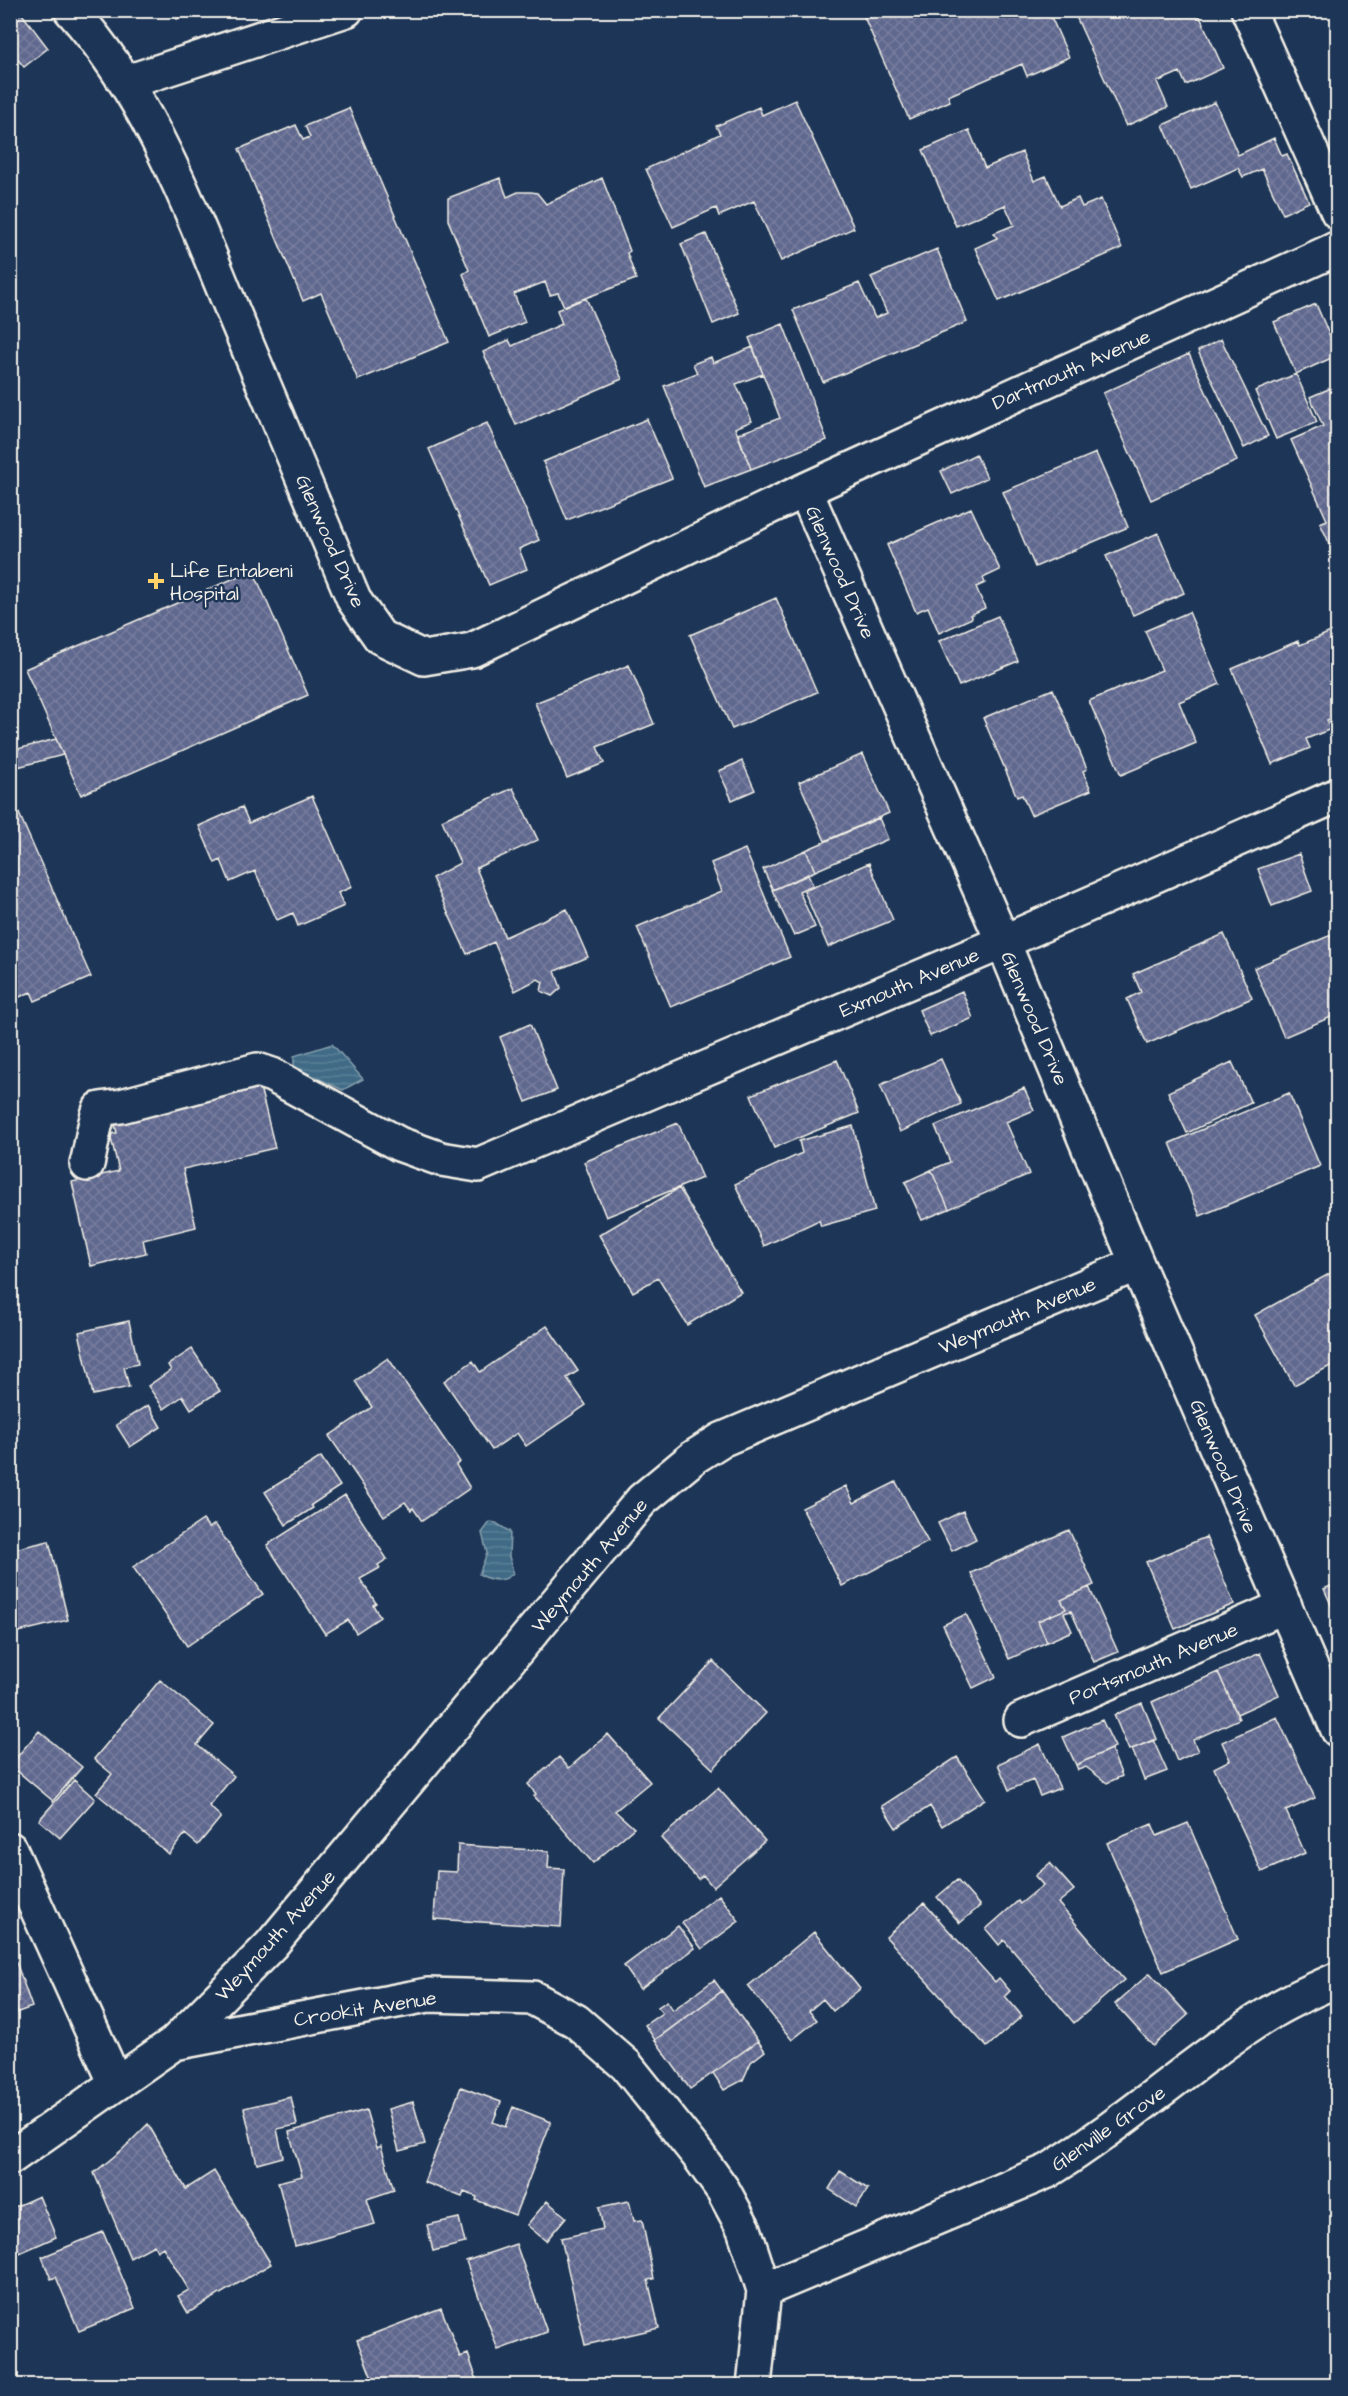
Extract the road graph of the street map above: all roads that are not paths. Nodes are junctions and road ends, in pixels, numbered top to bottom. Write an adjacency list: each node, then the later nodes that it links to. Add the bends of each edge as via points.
1 (71, 10): 4 (street, Glenwood Drive)
2 (346, 10): 4 (street)
3 (1248, 10): 5 (street)
4 (127, 82): 7 (street, Glenwood Drive, via 177,176 354,600 380,637 424,658 472,650)
5 (1338, 212)
6 (1338, 248): 7 (street, Dartmouth Avenue)
7 (805, 490): 9 (street, Glenwood Drive)
8 (1338, 795): 9 (street, Exmouth Avenue)
9 (1003, 942): 10 (street, Exmouth Avenue, via 478,1165 441,1159 399,1144 257,1070 100,1109); 11 (street, Glenwood Drive)
10 (87, 1164)
11 (1137, 1264): 12 (street, Glenwood Drive); 17 (street, Weymouth Avenue, via 721,1440 694,1457 642,1500 271,1946)
12 (1285, 1606): 13 (street, Portsmouth Avenue); 14 (street, Glenwood Drive)
13 (1021, 1720)
14 (1338, 1730)
15 (10, 1850): 18 (street)
16 (1338, 1979): 20 (street, Glenville Grove, via 1260,2019 1210,2052 1086,2147 1048,2170)
17 (174, 2043): 18 (street, Crookit Avenue); 20 (street, Crookit Avenue, via 428,1995 533,1998 576,2021 626,2065 698,2155 744,2229)
18 (116, 2084): 19 (street, Crookit Avenue)
19 (10, 2158)
20 (764, 2290): 21 (street, Crookit Avenue)
21 (754, 2385)

